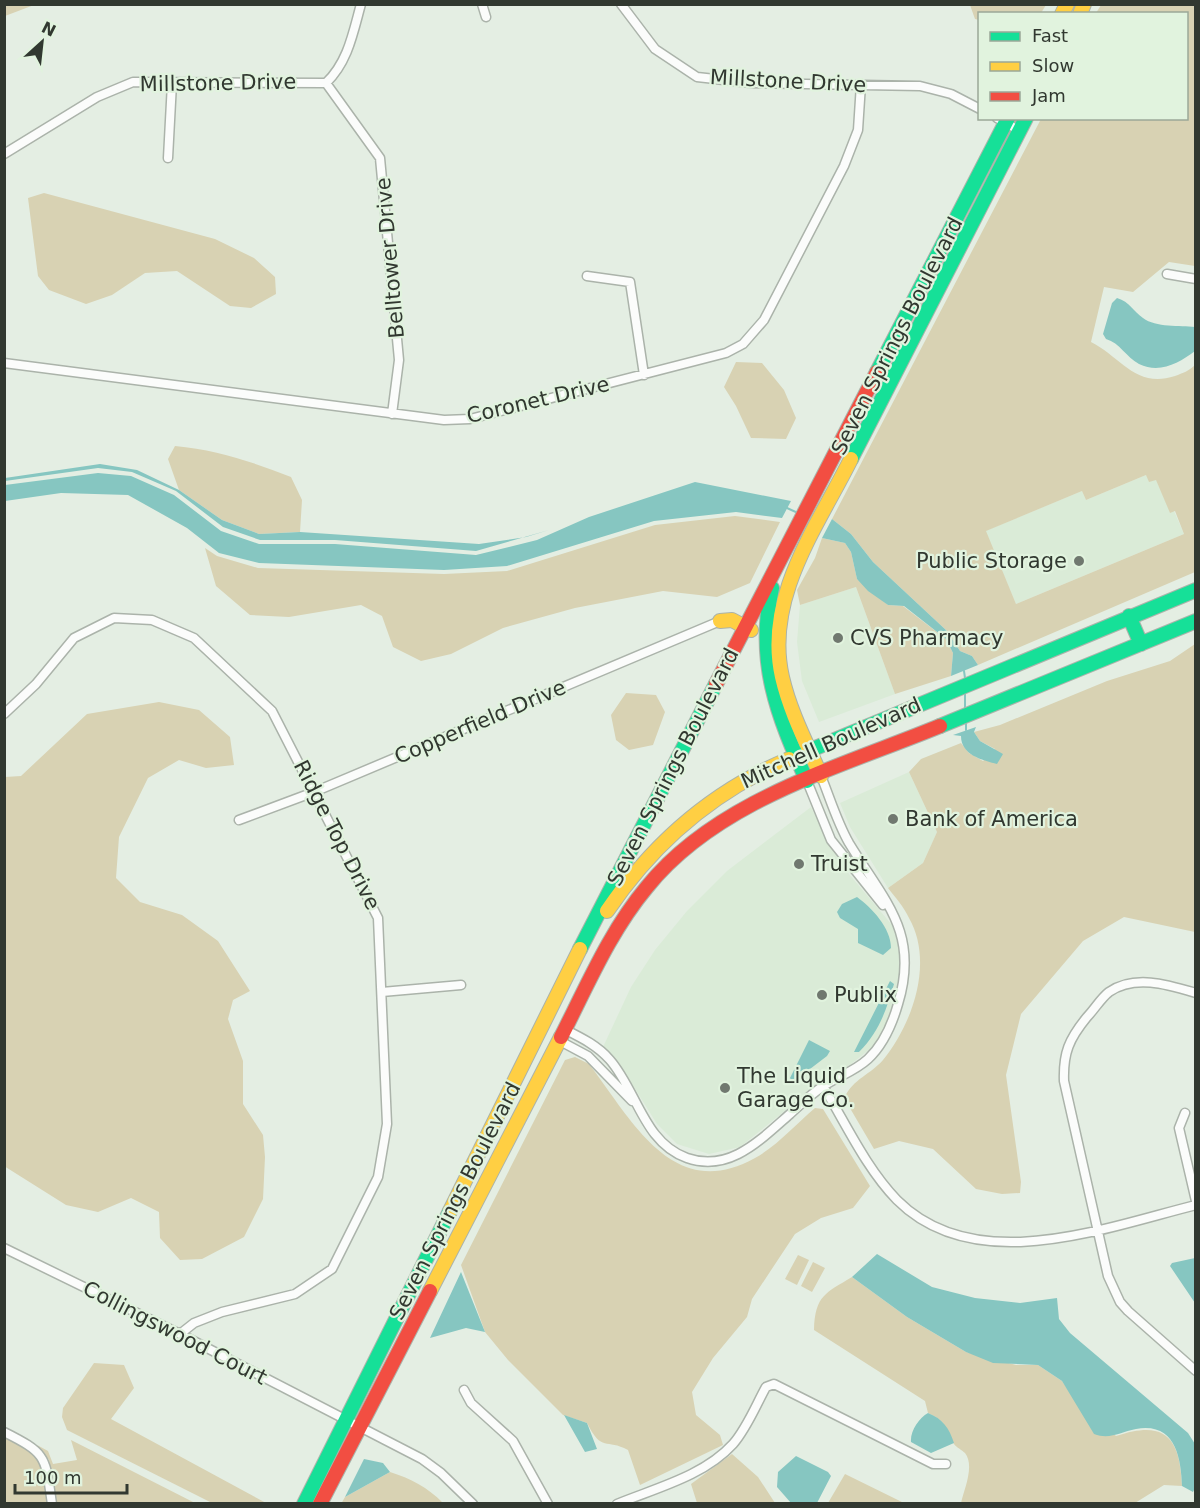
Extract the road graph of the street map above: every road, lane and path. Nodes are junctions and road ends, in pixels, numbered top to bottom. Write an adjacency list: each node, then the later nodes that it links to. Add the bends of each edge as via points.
1 (361, 4): 6 (street, Millstone Drive, via 348,50 337,72)
2 (482, 4): 4 (street)
3 (621, 4): 7 (street, Millstone Drive, via 655,50 697,77 752,83)
4 (486, 17)
5 (172, 83): 6 (street, Millstone Drive); 10 (street, Millstone Drive, via 133,82 106,93); 11 (street)
6 (326, 83): 17 (street, Belltower Drive, via 380,158 399,360)
7 (861, 84): 8 (street, Millstone Drive, via 936,89); 16 (street, Coronet Drive, via 854,146 764,320 734,350)
8 (978, 108)
9 (1012, 122): 18 (main road, Seven Springs Boulevard); 28 (main road, Seven Springs Boulevard, via 977,198 974,221 783,599 777,653 785,691)
10 (4, 154)
11 (168, 158)
12 (1167, 274): 14 (street)
13 (587, 276): 16 (street, via 630,282)
14 (1196, 279)
15 (4, 363): 17 (street, Coronet Drive)
16 (644, 375): 17 (street, Coronet Drive, via 470,419)
17 (392, 414)
18 (777, 569): 20 (main road, Seven Springs Boulevard); 26 (main road, via 765,620)
19 (1196, 590): 21 (main road, Mitchell Boulevard)
20 (759, 601): 22 (main road); 24 (main road, Seven Springs Boulevard)
21 (1129, 616): 25 (main road); 28 (main road, Mitchell Boulevard)
22 (720, 621): 24 (main road, via 732,620); 32 (street, Copperfield Drive)
23 (1196, 621): 25 (main road, Mitchell Boulevard)
24 (746, 626): 26 (main road, via 756,635); 39 (main road, Seven Springs Boulevard, via 603,902)
25 (1141, 644): 30 (main road, Mitchell Boulevard)
26 (765, 654): 29 (main road, via 775,701)
27 (4, 714): 32 (street, Ridge Top Drive, via 36,684 74,638 114,618 152,620 194,638 272,711)
28 (810, 750): 29 (main road, Mitchell Boulevard); 30 (main road, Seven Springs Boulevard)
29 (795, 755): 31 (main road); 39 (main road, Mitchell Boulevard, via 710,801 646,858 596,930)
30 (821, 776): 31 (main road, Mitchell Boulevard); 34 (street, via 848,842)
31 (807, 781): 34 (street, via 831,840); 38 (main road, Seven Springs Boulevard, via 733,813 661,869 616,930)
32 (314, 792): 33 (street, Copperfield Drive); 36 (street, Ridge Top Drive, via 378,918)
33 (239, 820)
34 (895, 919): 40 (street, via 905,949 906,970 888,1032 866,1061)
35 (461, 985): 36 (street)
36 (382, 992): 45 (street, Ridge Top Drive, via 387,1124 380,1166 332,1269 295,1294 222,1312 194,1323)
37 (1196, 993): 43 (street, via 1158,982 1129,984 1109,993 1076,1031 1063,1056 1064,1081)
38 (563, 1035): 40 (street, via 594,1045 611,1060 635,1104 662,1141 687,1158 716,1161 742,1154); 49 (main road, Seven Springs Boulevard)
39 (521, 1071): 48 (main road, Seven Springs Boulevard)
40 (824, 1086): 43 (street, via 875,1174 898,1201 929,1224 986,1243 1022,1243)
41 (1185, 1113): 42 (street, via 1179,1128)
42 (1196, 1203): 43 (street)
43 (1097, 1230): 46 (street, via 1108,1276 1120,1302)
44 (4, 1248): 45 (street, Collingswood Court)
45 (180, 1334): 48 (street, Collingswood Court)
46 (1196, 1371)
47 (464, 1390): 56 (street, via 471,1403 513,1442)
48 (345, 1420): 49 (street, Collingswood Court); 53 (main road, Seven Springs Boulevard)
49 (361, 1428): 54 (main road, Seven Springs Boulevard); 55 (street, Collingswood Court, via 422,1459)
50 (4, 1432): 52 (street, via 28,1444 45,1461)
51 (946, 1464): 57 (street, via 933,1464 774,1384 766,1387 733,1443 714,1461)
52 (52, 1503)
53 (304, 1503)
54 (320, 1503)
55 (473, 1503)
56 (548, 1503)
57 (616, 1503)

